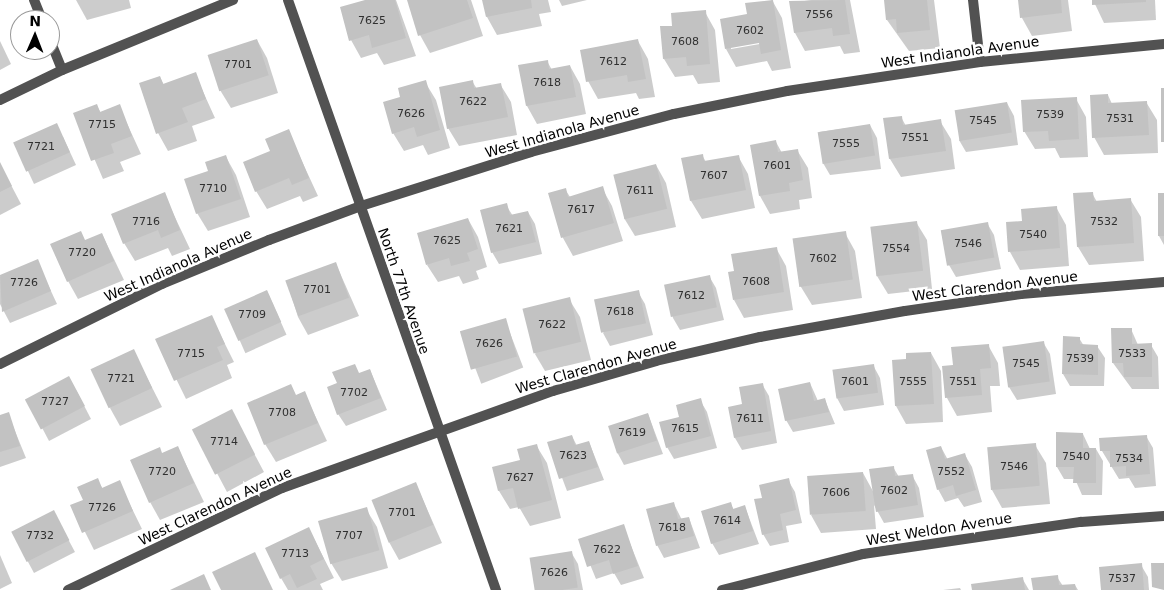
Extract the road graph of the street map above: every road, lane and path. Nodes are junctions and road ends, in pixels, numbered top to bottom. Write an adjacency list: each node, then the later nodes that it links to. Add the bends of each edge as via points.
1 (233, 0): 7 (street)
2 (288, 0): 9 (street, North 77th Avenue)
3 (973, 0): 6 (street)
4 (1164, 44): 6 (street, West Indianola Avenue)
5 (58, 60): 7 (street)
6 (980, 62): 9 (street, West Indianola Avenue, via 787,91 674,114 532,152)
7 (62, 70): 8 (street)
8 (0, 100)
9 (361, 206): 11 (street, West Indianola Avenue, via 162,284); 12 (street, North 77th Avenue)
10 (1164, 282): 12 (street, West Clarendon Avenue, via 992,298 760,337 638,366)
11 (0, 364)
12 (438, 430): 14 (street, West Clarendon Avenue, via 282,488); 15 (street, North 77th Avenue)
13 (1164, 516): 16 (street, West Weldon Avenue, via 1081,522 863,554)
14 (68, 590)
15 (496, 590)
16 (722, 590)

